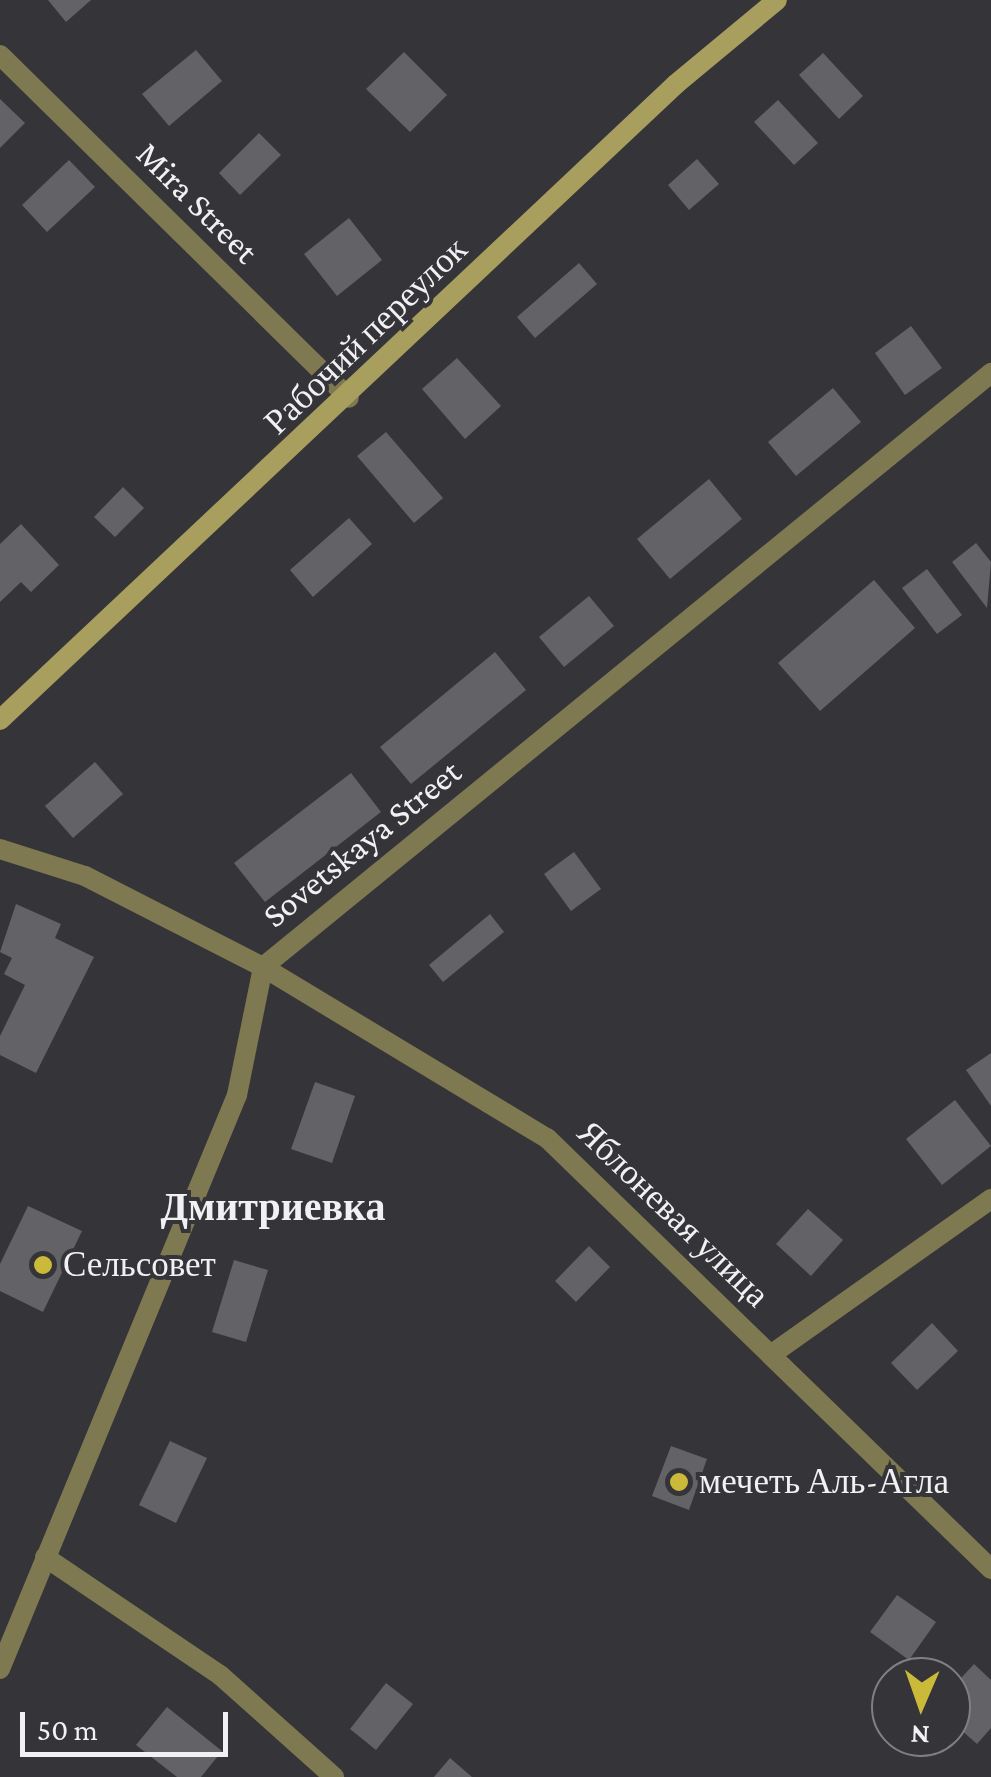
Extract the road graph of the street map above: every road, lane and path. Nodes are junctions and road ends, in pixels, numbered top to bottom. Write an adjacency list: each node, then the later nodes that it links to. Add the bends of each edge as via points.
1 (777, 0): 4 (street, Рабочий переулок, via 676,84)
2 (0, 55): 4 (street, Mira Street)
3 (991, 373): 7 (street, Sovetskaya Street)
4 (349, 398): 5 (street, Рабочий переулок)
5 (0, 720)
6 (0, 849): 7 (street, Яблоневая улица, via 85,876)
7 (263, 967): 9 (street, Яблоневая улица, via 547,1138); 10 (street, Sovetskaya Street, via 236,1095)
8 (991, 1199): 9 (street)
9 (772, 1354): 11 (street, Яблоневая улица)
10 (45, 1557): 12 (street, Sovetskaya Street); 13 (street, via 220,1674)
11 (991, 1569)
12 (0, 1669)
13 (334, 1777)

